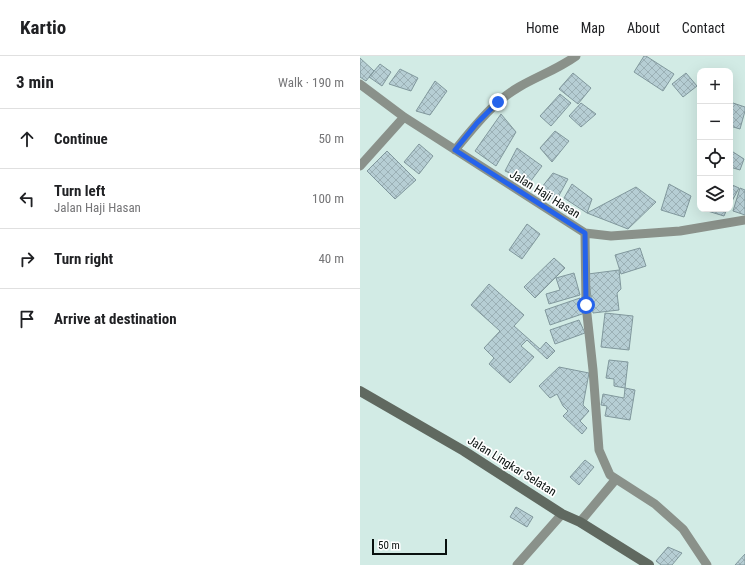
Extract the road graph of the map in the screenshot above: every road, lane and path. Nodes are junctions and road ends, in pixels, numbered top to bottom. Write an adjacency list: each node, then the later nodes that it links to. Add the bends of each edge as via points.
1 (576, 56): 4 (street, via 518,87 498,102)
2 (360, 84): 3 (street, Jalan Haji Hasan)
3 (404, 117): 4 (street, Jalan Haji Hasan); 5 (street)
4 (455, 150): 7 (street, Jalan Haji Hasan)
5 (360, 166)
6 (745, 220): 7 (street, Jalan Haji Hasan, via 680,231 611,236)
7 (585, 233): 9 (street, via 586,305 599,450 610,476)
8 (360, 391): 10 (street, Jalan Lingkar Selatan, via 464,451)
9 (616, 479): 11 (street); 14 (street, via 655,504 683,529)
10 (562, 514): 11 (street, Jalan Lingkar Selatan); 12 (street)
11 (580, 522): 13 (street, Jalan Lingkar Selatan)
12 (517, 565)
13 (649, 565)
14 (707, 565)

